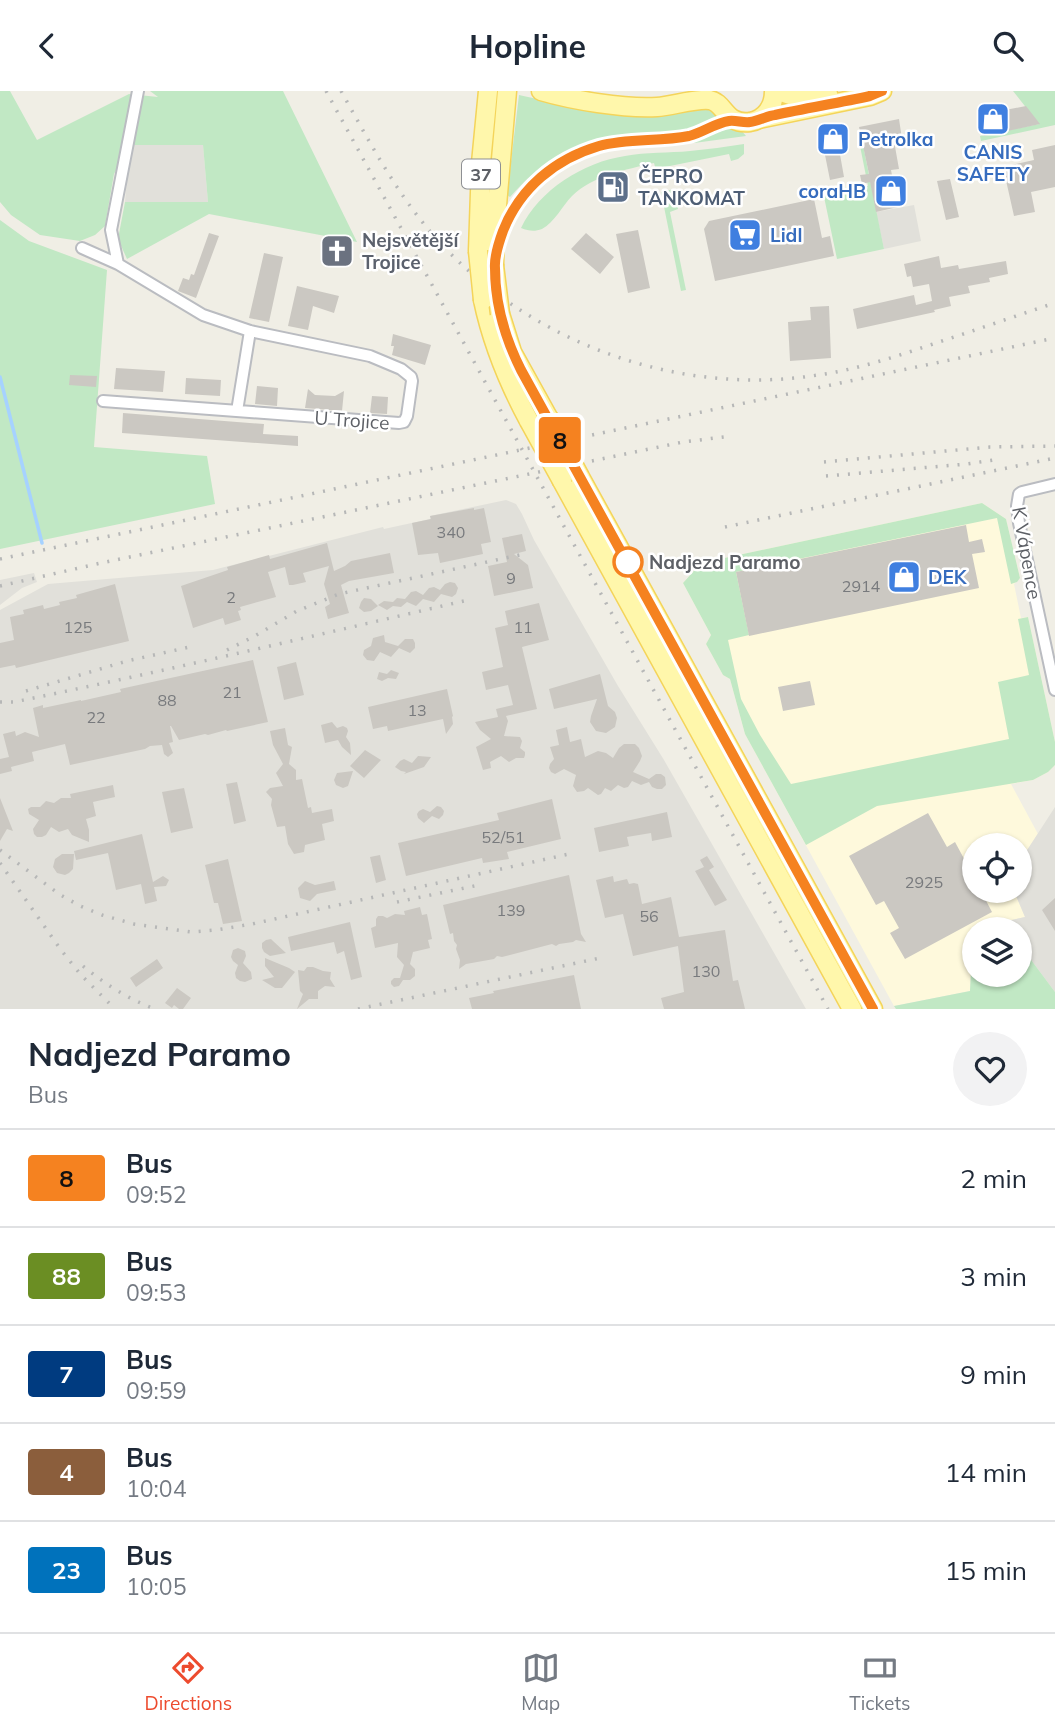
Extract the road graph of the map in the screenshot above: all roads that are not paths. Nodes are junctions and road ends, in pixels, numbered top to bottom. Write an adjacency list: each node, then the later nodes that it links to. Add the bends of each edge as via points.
1 (138, 91): 14 (street, via 111,229)
2 (541, 91): 11 (main road)
3 (689, 91): 11 (main road, via 651,100)
4 (774, 91): 12 (main road, via 770,109)
5 (781, 91): 6 (main road, via 806,97)
6 (845, 91)
7 (882, 91): 12 (main road)
8 (487, 94): 20 (main road, 37, bridge, via 478,251 494,345 529,421)
9 (506, 98): 21 (main road, 37, bridge, via 494,265 500,314 512,352)
10 (719, 99): 11 (main road, via 648,107); 12 (main road, via 726,114 735,120)
11 (599, 102)
12 (756, 120)
13 (82, 248): 14 (street, U Trojice)
14 (118, 264): 15 (street, U Trojice, via 203,315)
15 (250, 331): 17 (street); 17 (street, U Trojice, via 379,359 407,373 412,387 402,422)
16 (103, 401): 17 (street, U Trojice)
17 (237, 411)
18 (1055, 484): 19 (street, K Vápence, via 1022,492 1017,500)
19 (1055, 691)
20 (852, 1009)
21 (873, 1009)

